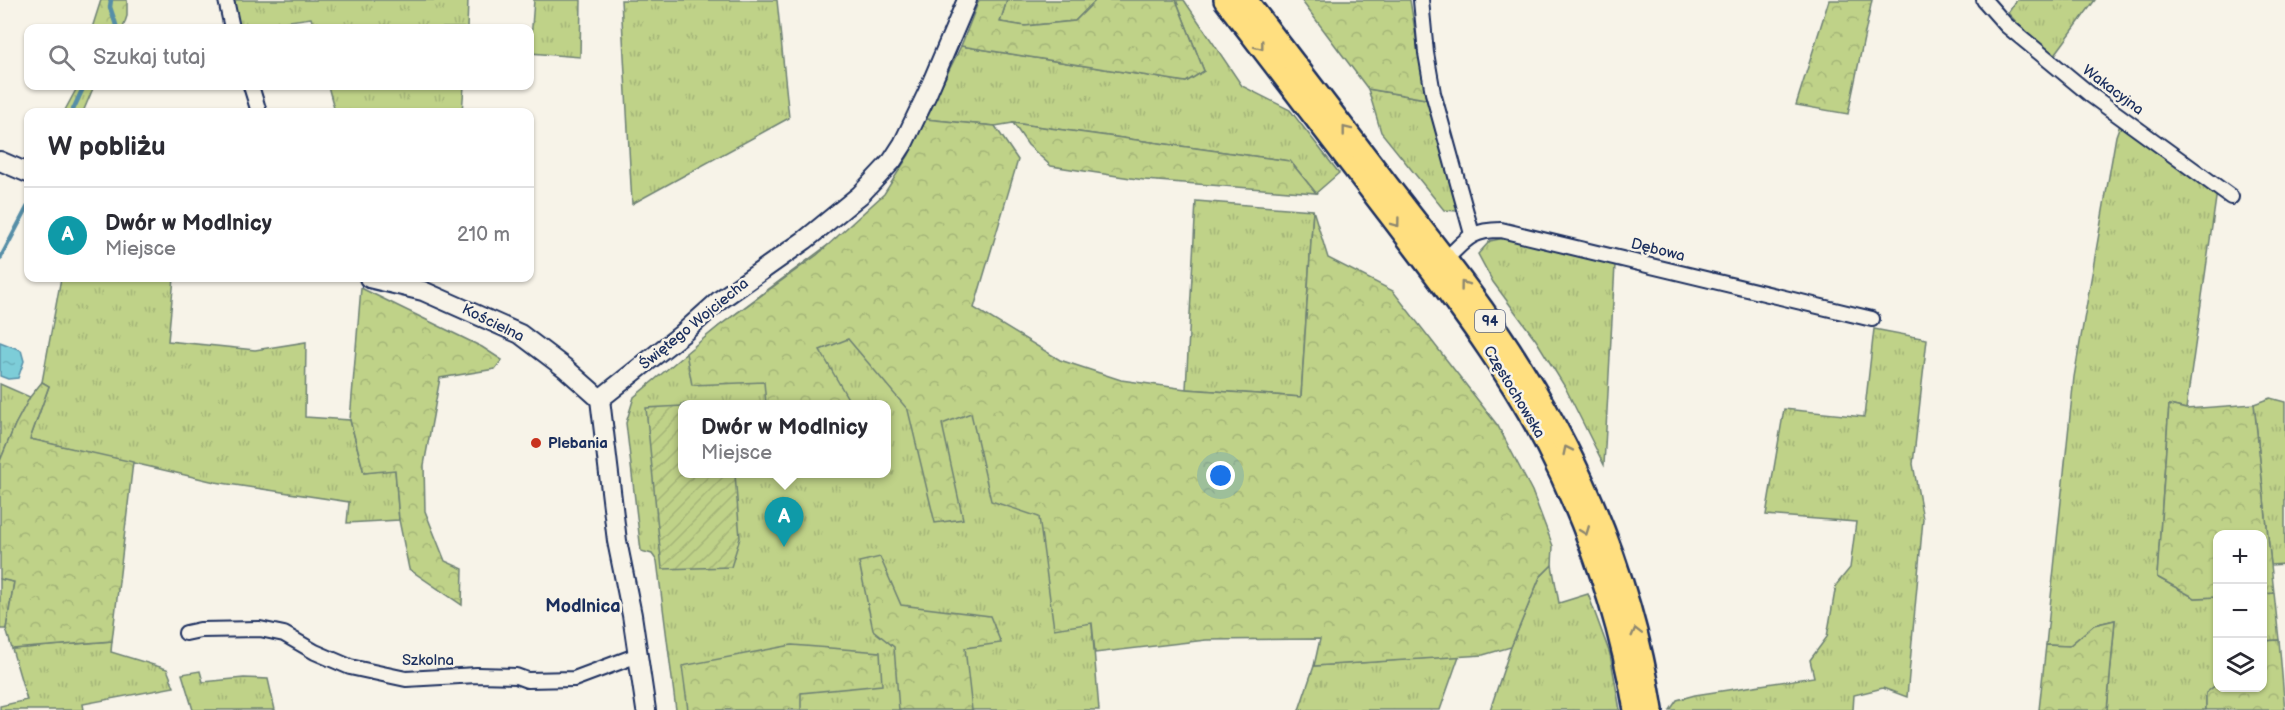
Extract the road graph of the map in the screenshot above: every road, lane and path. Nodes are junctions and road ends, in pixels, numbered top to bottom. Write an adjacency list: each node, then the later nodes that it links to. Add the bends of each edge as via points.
1 (226, 0): 7 (street)
2 (967, 0): 17 (street, Świętego Wojciecha, via 927,94 892,161 860,195 814,233 720,300)
3 (1225, 0): 21 (main road, Częstochowska / 94, one-way to 21, via 1461,308 1520,398 1556,464 1591,546 1614,614)
4 (1245, 0): 14 (main road, Częstochowska / 94, one-way to 4)
5 (1421, 0): 13 (street, via 1433,93)
6 (1984, 0): 12 (street, Wakacyjna, via 2006,25 2092,96)
7 (231, 24)
8 (252, 90): 9 (street)
9 (259, 108)
10 (0, 161): 11 (street)
11 (24, 171)
12 (2231, 196)
13 (1472, 234): 14 (street); 16 (street, Dębowa, via 1486,230 1521,234)
14 (1445, 260): 22 (main road, Częstochowska / 94, one-way to 14, via 1619,575 1575,466 1522,370)
15 (386, 282): 17 (street, Kościelna, via 423,291 520,334)
16 (1872, 319)
17 (600, 399): 19 (street, via 617,540)
18 (186, 633): 19 (street, Szkolna, via 260,629 284,634 350,667 406,679 477,675 574,679)
19 (638, 656): 20 (street)
20 (646, 710)
21 (1635, 710)
22 (1652, 710)

